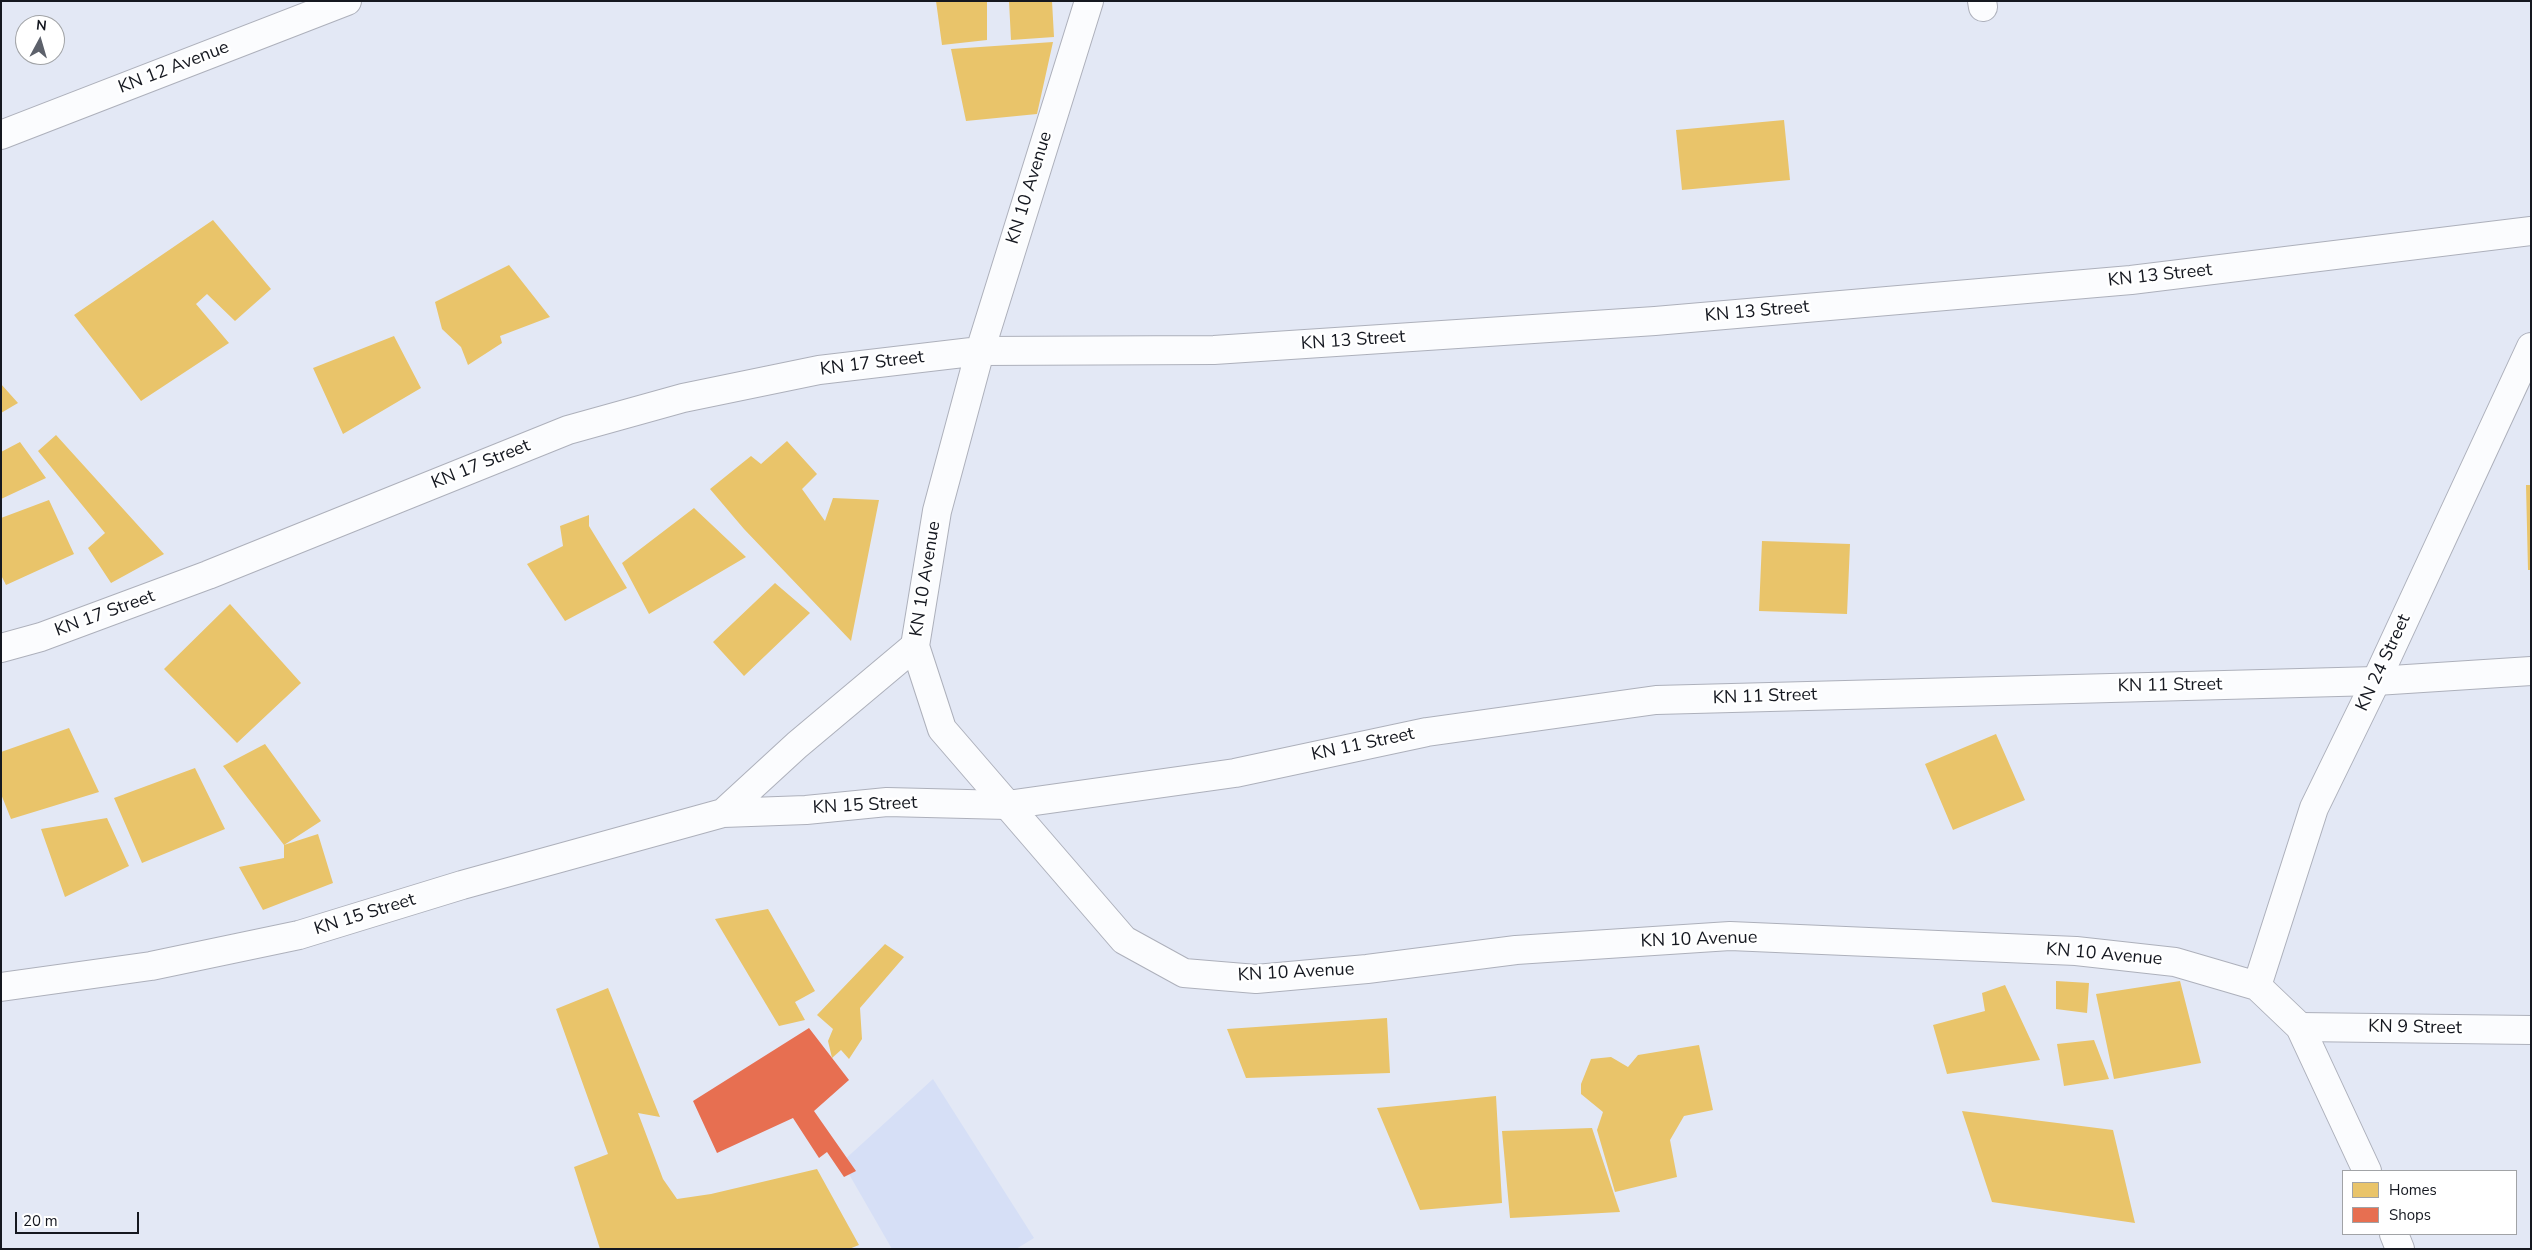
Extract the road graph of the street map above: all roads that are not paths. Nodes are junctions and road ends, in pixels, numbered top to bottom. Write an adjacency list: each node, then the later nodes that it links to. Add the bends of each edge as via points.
1 (348, 1): 3 (street, KN 12 Avenue)
2 (1089, 1): 6 (street, KN 10 Avenue)
3 (1, 135)
4 (2531, 231): 6 (street, KN 13 Street, via 2131,280 1665,320 1214,350)
5 (2531, 347): 10 (street, KN 24 Street)
6 (980, 351): 7 (street, KN 10 Avenue, via 937,511); 8 (street, KN 17 Street, via 819,370 683,398 568,430 208,576 42,637)
7 (915, 646): 11 (street, KN 10 Avenue, via 942,729); 12 (street, KN 15 Street, via 797,745)
8 (1, 648)
9 (2531, 671): 10 (street, KN 11 Street)
10 (2376, 681): 11 (street, KN 11 Street, via 1656,700 1427,732 1235,772); 14 (street, KN 24 Street, via 2314,808)
11 (1007, 805): 12 (street, KN 15 Street, via 887,802 806,810); 14 (street, KN 10 Avenue, via 1124,940 1184,973 1256,979 1367,970 1516,950 1730,936 2076,951 2175,962)
12 (723, 813): 13 (street, KN 15 Street, via 462,885 298,935 152,966)
13 (1, 986)
14 (2257, 986): 15 (street, KN 10 Avenue)
15 (2300, 1027): 16 (street, KN 9 Street); 17 (street, KN 10 Avenue)
16 (2531, 1030)
17 (2367, 1170)
18 (2394, 1235): 19 (street)
19 (2400, 1249)

